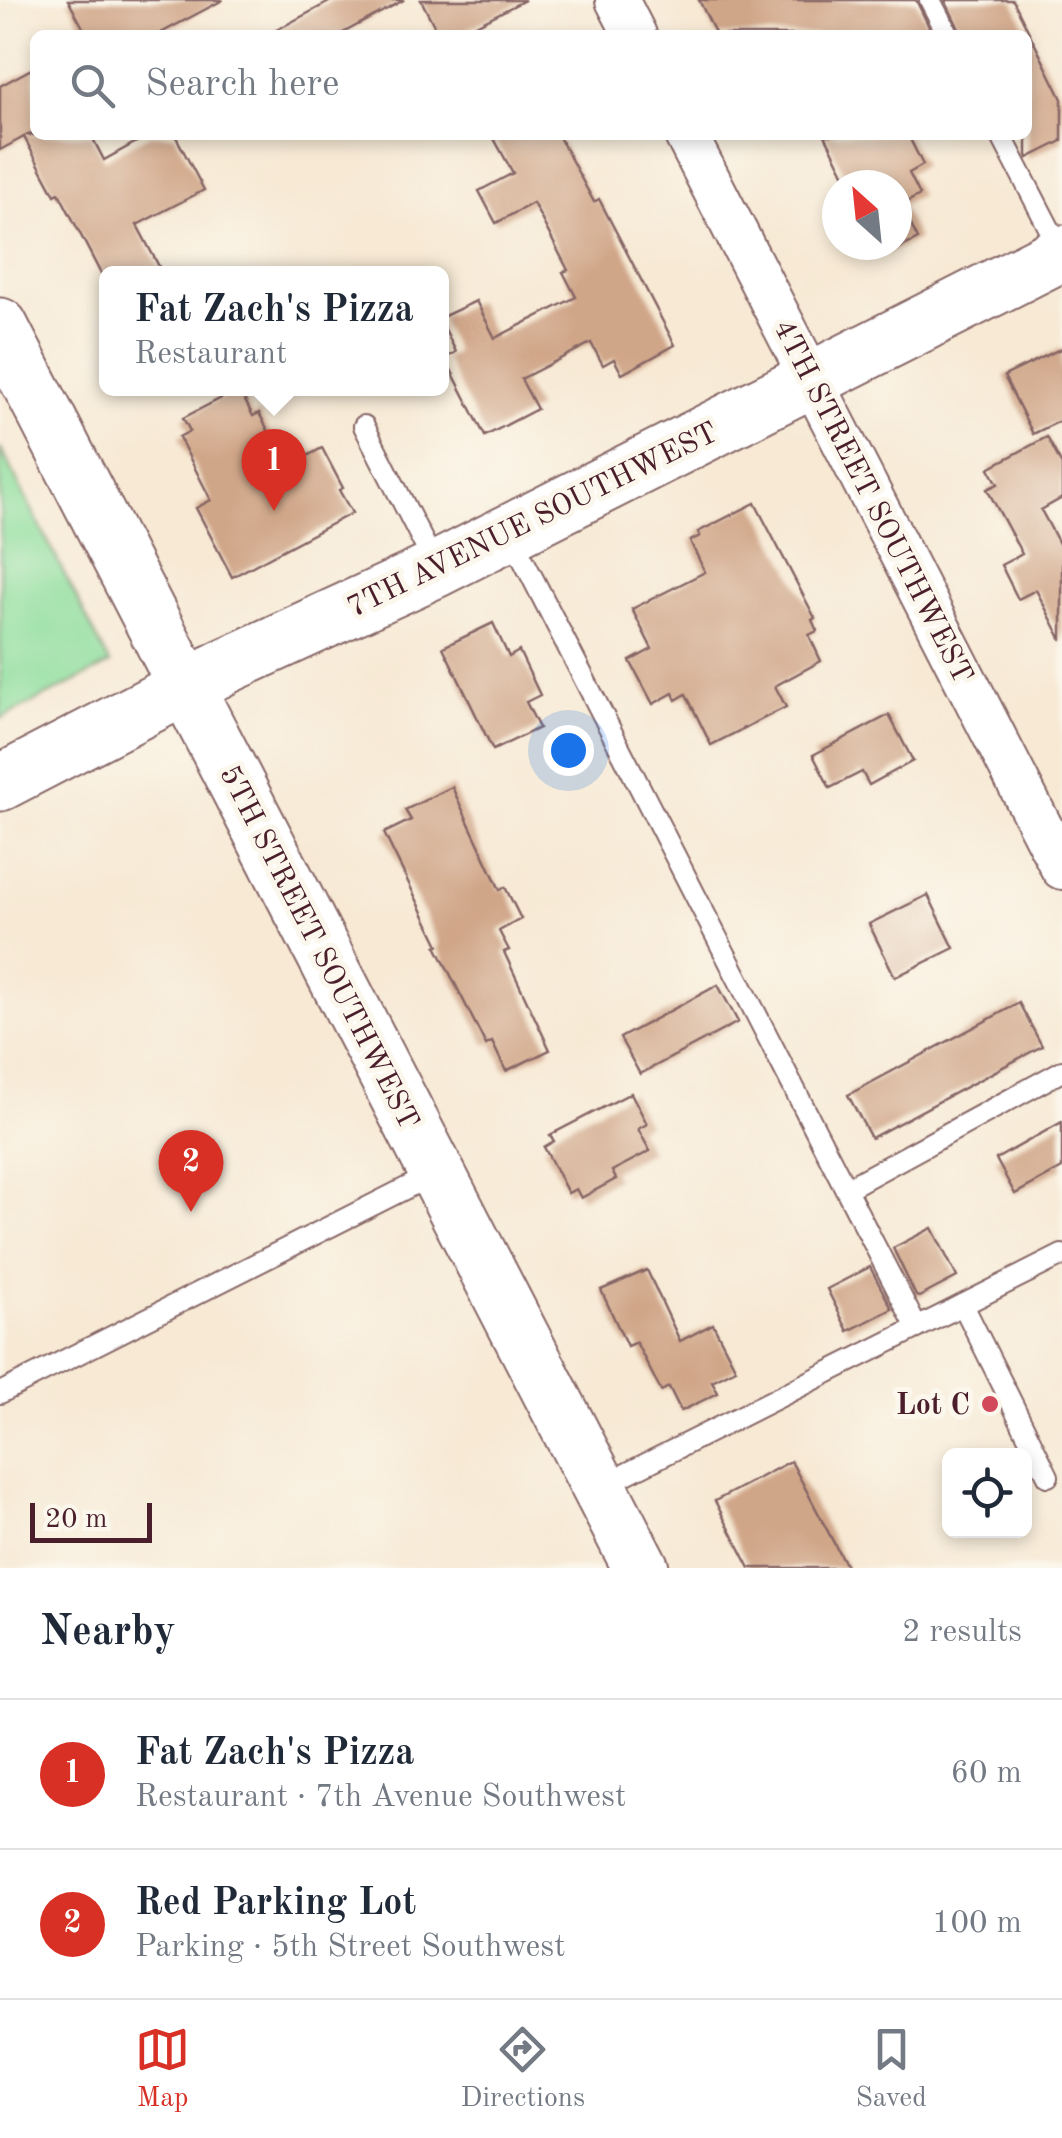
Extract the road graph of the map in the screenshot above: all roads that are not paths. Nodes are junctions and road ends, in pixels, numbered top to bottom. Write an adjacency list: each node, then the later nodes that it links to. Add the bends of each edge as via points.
1 (617, 0): 3 (street)
2 (930, 0): 4 (lane)
3 (632, 30)
4 (945, 30)
5 (689, 140): 9 (street, 4TH STREET SOUTHWEST)
6 (1003, 140): 7 (lane)
7 (1062, 253): 9 (main road, 7TH AVENUE SOUTHWEST)
8 (0, 326): 13 (main road, 5TH STREET SOUTHWEST)
9 (812, 380): 11 (main road, 7TH AVENUE SOUTHWEST); 15 (street, 4TH STREET SOUTHWEST)
10 (364, 426): 12 (lane)
11 (509, 533): 12 (main road, 7TH AVENUE SOUTHWEST); 18 (lane)
12 (437, 568): 13 (main road, 7TH AVENUE SOUTHWEST)
13 (186, 688): 14 (main road, 7TH AVENUE SOUTHWEST); 17 (main road, 5TH STREET SOUTHWEST)
14 (0, 783)
15 (1062, 868)
16 (1062, 1072): 18 (lane)
17 (437, 1172): 22 (lane); 24 (main road, 5TH STREET SOUTHWEST)
18 (846, 1189): 21 (lane)
19 (1062, 1255): 20 (lane)
20 (963, 1305): 21 (lane); 23 (lane)
21 (918, 1328): 24 (lane)
22 (0, 1393)
23 (1048, 1476)
24 (600, 1487): 25 (main road, 5TH STREET SOUTHWEST)
25 (641, 1568)

